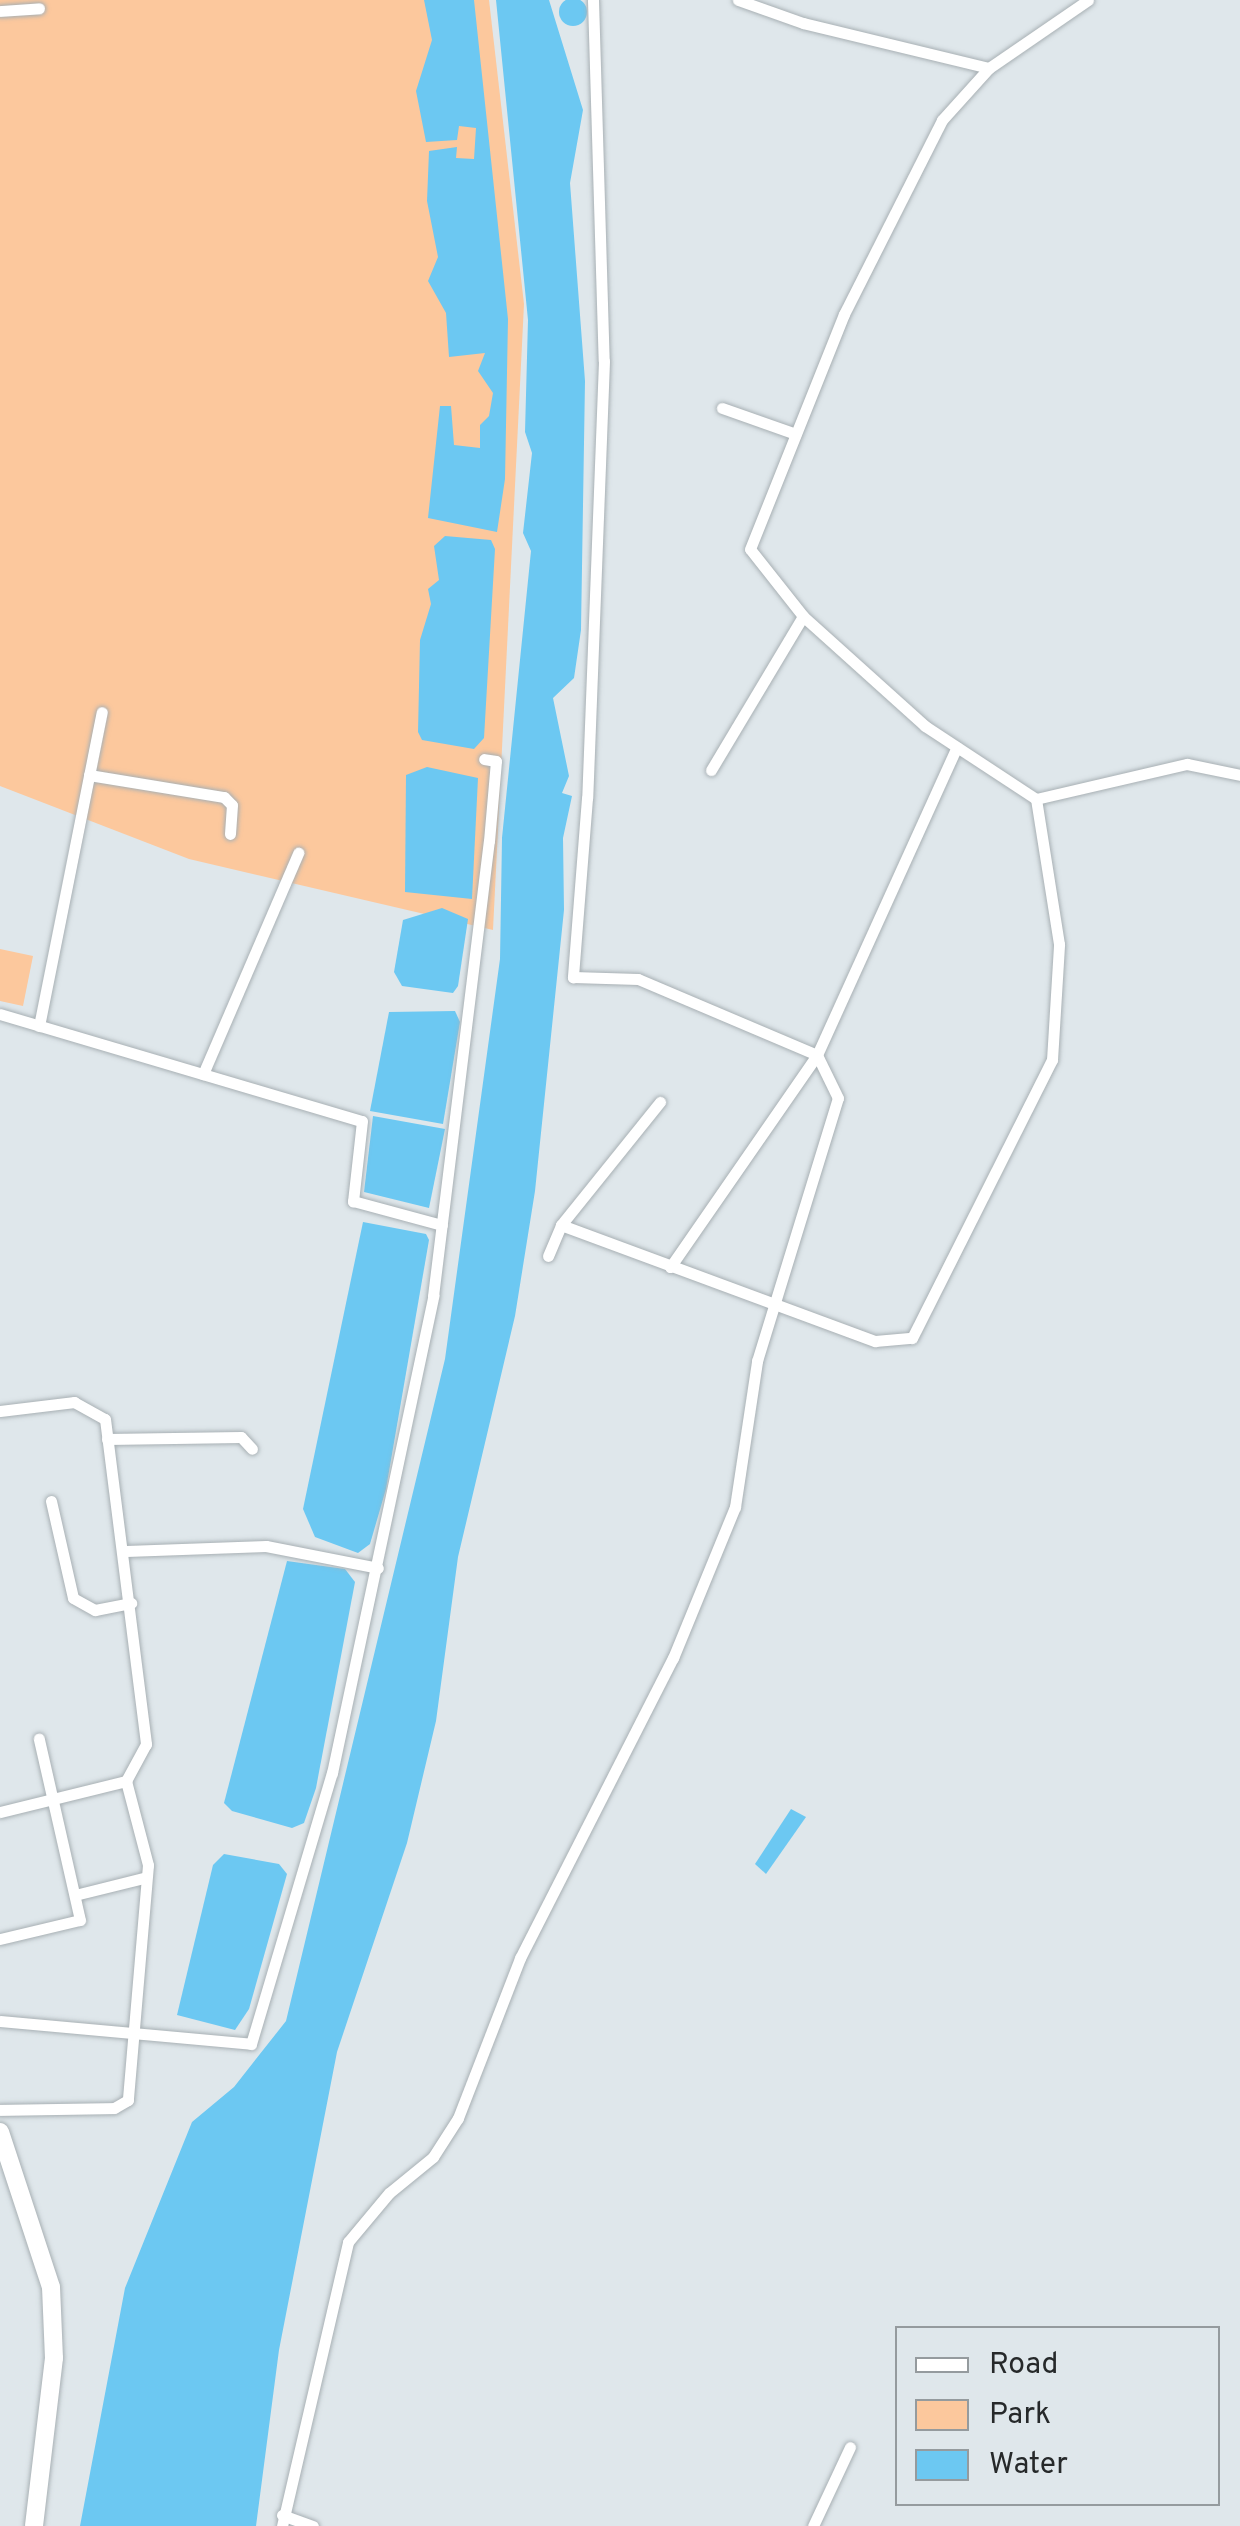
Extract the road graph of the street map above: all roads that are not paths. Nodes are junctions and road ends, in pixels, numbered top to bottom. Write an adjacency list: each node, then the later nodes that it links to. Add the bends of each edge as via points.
1 (593, 0): 21 (street, via 604,361 587,798 573,976 638,979)
2 (738, 0): 6 (street, via 802,23)
3 (1088, 0): 6 (street)
4 (39, 8): 5 (street)
5 (0, 11)
6 (989, 68): 8 (street, via 942,120 844,314)
7 (722, 408): 8 (street)
8 (796, 434): 9 (street, via 750,549)
9 (804, 616): 11 (street); 13 (street)
10 (102, 712): 14 (street)
11 (956, 747): 16 (street); 21 (street)
12 (484, 759): 24 (street, via 496,760 491,825)
13 (711, 770)
14 (89, 775): 17 (street, via 224,797 232,805); 20 (street)
15 (1240, 775): 16 (street, via 1188,764)
16 (1036, 800): 28 (street, via 1060,944 1052,1060 912,1338 874,1341)
17 (230, 834)
18 (298, 852): 22 (street)
19 (0, 1014): 20 (street)
20 (39, 1026): 22 (street)
21 (817, 1055): 27 (street); 28 (street, via 838,1098)
22 (202, 1074): 24 (street, via 362,1121 352,1202)
23 (660, 1102): 25 (street)
24 (442, 1224): 34 (street)
25 (562, 1225): 26 (street); 27 (street)
26 (548, 1256)
27 (670, 1267): 28 (street)
28 (776, 1302): 48 (street, via 757,1361 735,1507 672,1658 520,1958 458,2118 432,2157 388,2193 348,2242)
29 (0, 1411): 30 (street, via 74,1402 105,1419)
30 (108, 1438): 31 (street, via 242,1437); 33 (street)
31 (252, 1448)
32 (51, 1501): 35 (street, via 73,1598 95,1610)
33 (126, 1551): 34 (street, via 266,1546); 35 (street)
34 (378, 1568): 44 (street, via 332,1773 251,2044)
35 (132, 1603): 37 (street, via 146,1744)
36 (39, 1739): 38 (street)
37 (126, 1781): 38 (street); 40 (street, via 148,1865)
38 (53, 1799): 39 (street); 41 (street)
39 (0, 1812)
40 (143, 1878): 41 (street); 44 (street)
41 (75, 1895): 42 (street, via 80,1920)
42 (0, 1939)
43 (0, 2020): 44 (street)
44 (134, 2033): 45 (street, via 128,2100 114,2108)
45 (0, 2110)
46 (0, 2132): 49 (highway, via 51,2287 54,2358)
47 (850, 2447): 51 (street)
48 (282, 2520): 50 (street)
49 (34, 2526)
50 (313, 2526)
51 (813, 2526)

